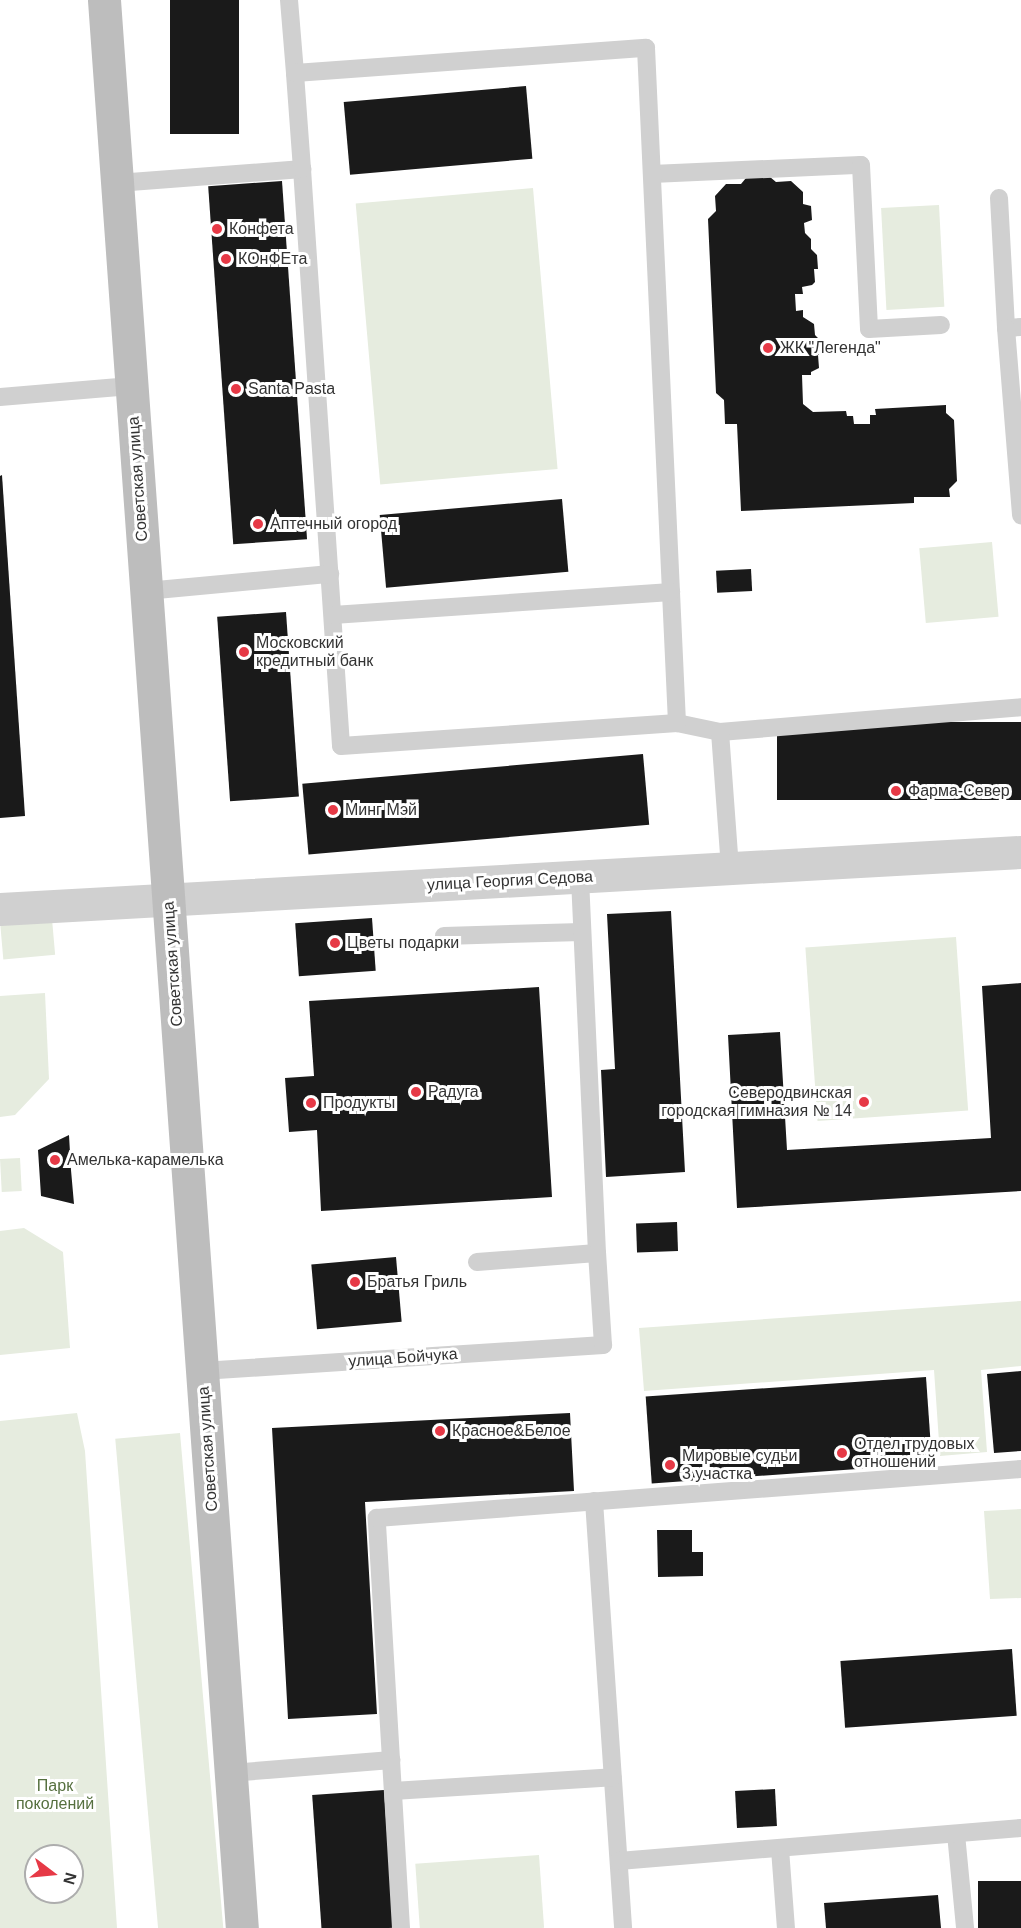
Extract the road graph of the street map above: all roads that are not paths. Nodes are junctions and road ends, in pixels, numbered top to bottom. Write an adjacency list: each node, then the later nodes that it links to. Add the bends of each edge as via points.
1 (104, 0): 6 (street, Советская улица)
2 (289, 0): 3 (lane)
3 (295, 73): 4 (lane); 5 (lane, via 646,48)
4 (302, 169): 6 (lane); 13 (lane)
5 (652, 174): 8 (lane, via 861,165 869,329); 15 (lane)
6 (117, 183): 10 (street, Советская улица)
7 (999, 198): 9 (lane)
8 (941, 325)
9 (1014, 327): 12 (lane)
10 (131, 386): 11 (lane); 14 (street, Советская улица)
11 (0, 397)
12 (1021, 515)
13 (330, 574): 14 (lane); 16 (lane)
14 (146, 591): 23 (street, Советская улица)
15 (671, 592): 16 (lane); 18 (lane)
16 (333, 615): 18 (lane, via 341,746)
17 (1021, 707): 19 (lane)
18 (677, 723): 19 (lane)
19 (720, 732): 21 (lane)
20 (1021, 852): 21 (street, улица Георгия Седова)
21 (730, 868): 22 (street, улица Георгия Седова)
22 (580, 877): 23 (street, улица Георгия Седова); 25 (lane)
23 (168, 899): 24 (street, улица Георгия Седова); 29 (street, Советская улица)
24 (0, 909)
25 (582, 932): 26 (lane); 27 (lane)
26 (444, 936)
27 (597, 1253): 28 (lane); 29 (lane, улица Бойчука, via 603,1345)
28 (477, 1262)
29 (202, 1371): 33 (street, Советская улица)
30 (1021, 1469): 31 (lane)
31 (594, 1501): 32 (lane, via 377,1518); 34 (lane)
32 (391, 1760): 33 (lane); 35 (lane)
33 (230, 1773): 40 (street, Советская улица)
34 (613, 1777): 35 (lane); 39 (lane)
35 (393, 1791): 41 (lane)
36 (1021, 1828): 37 (lane)
37 (956, 1834): 38 (lane); 44 (lane)
38 (780, 1849): 39 (lane); 43 (lane)
39 (619, 1862): 42 (lane)
40 (242, 1928)
41 (401, 1928)
42 (623, 1928)
43 (786, 1928)
44 (965, 1928)

